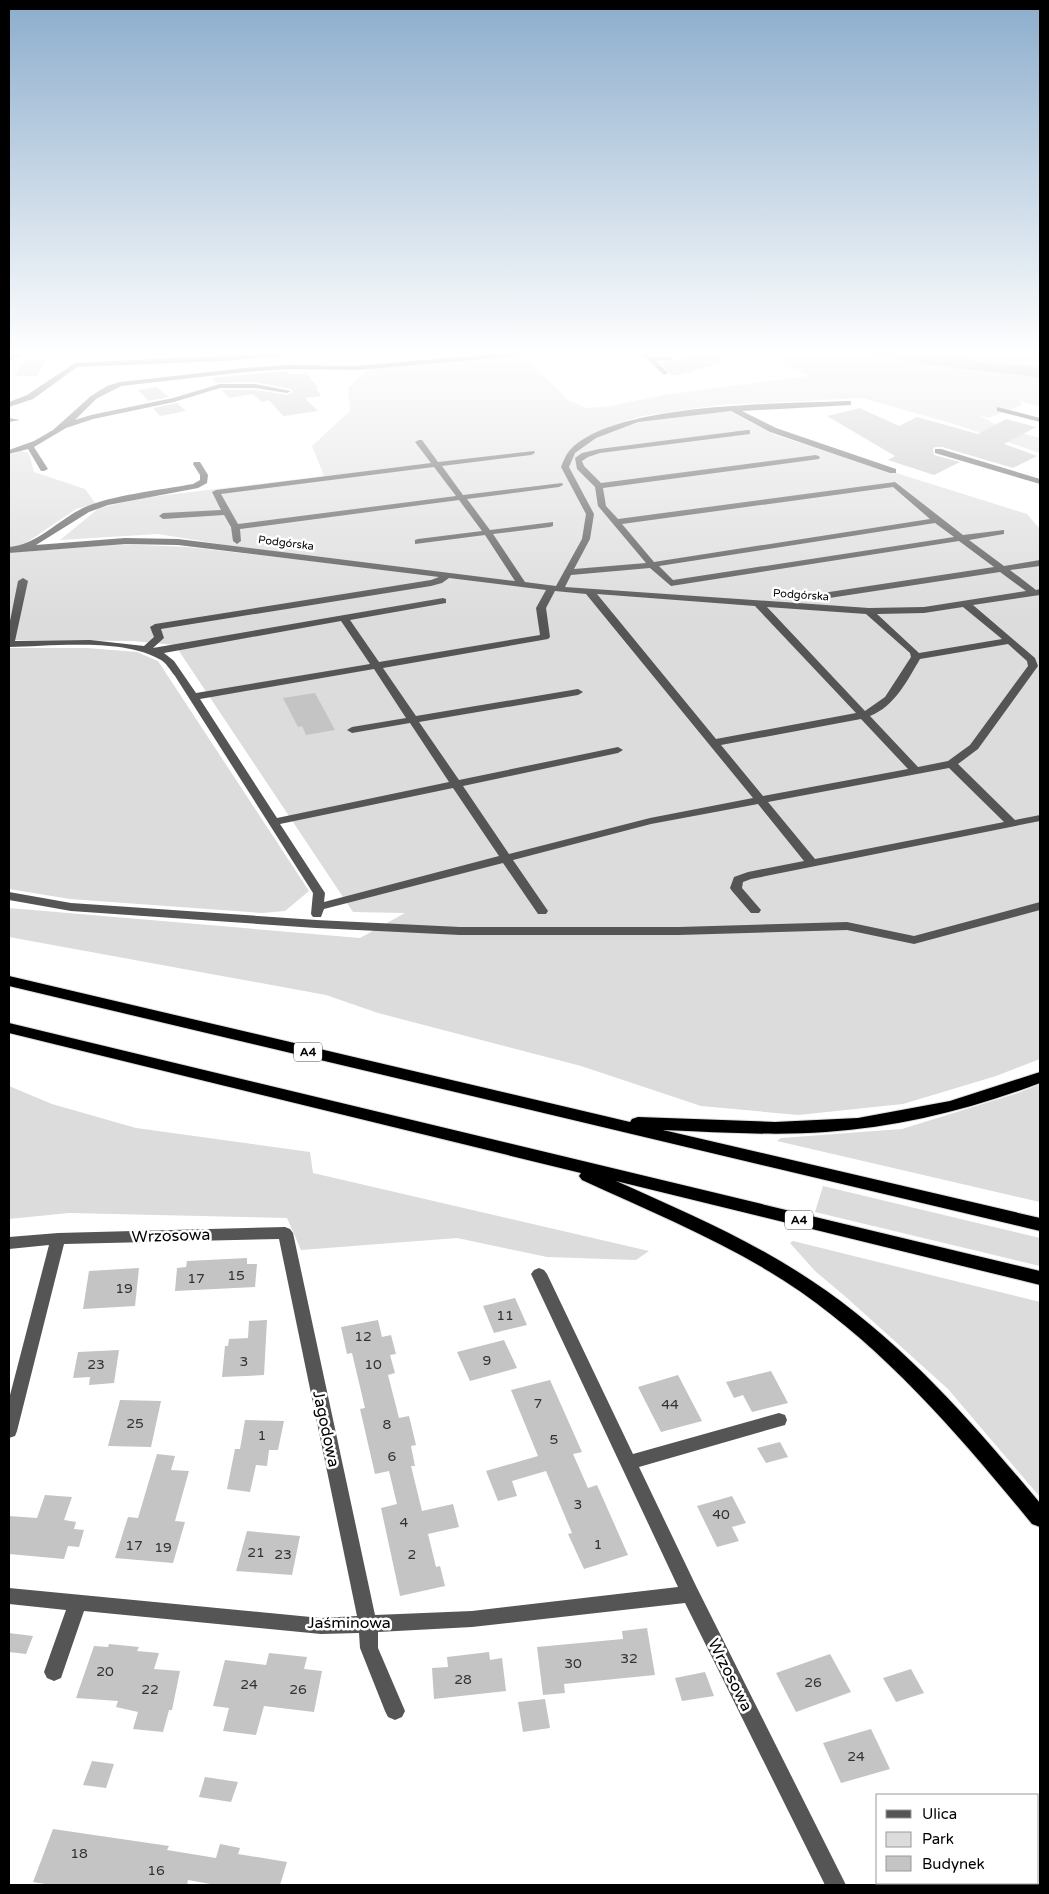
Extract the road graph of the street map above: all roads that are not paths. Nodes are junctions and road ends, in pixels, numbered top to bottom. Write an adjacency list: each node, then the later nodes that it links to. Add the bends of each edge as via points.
1 (34, 442): 6 (street)
2 (419, 442): 12 (street)
3 (585, 442): 35 (street, via 572,452 565,467 590,514 586,539)
4 (666, 442): 17 (street, via 585,454 578,460 580,467)
5 (809, 442): 14 (street)
6 (29, 445): 8 (street); 13 (street)
7 (938, 451): 15 (street)
8 (9, 452)
9 (530, 453): 12 (street)
10 (816, 457): 17 (street)
11 (197, 464): 30 (street, via 204,481 194,486 106,502 86,510)
12 (436, 465): 18 (street); 19 (street, via 216,492)
13 (44, 468)
14 (893, 471)
15 (1040, 482)
16 (559, 485): 18 (street)
17 (599, 486): 22 (street, via 602,506)
18 (461, 498): 24 (street); 26 (street)
19 (227, 512): 20 (street); 24 (street)
20 (163, 516)
21 (937, 520): 22 (street, via 895,484); 27 (street); 33 (street)
22 (616, 522): 33 (street)
23 (550, 524): 26 (street)
24 (235, 527): 28 (street)
25 (1002, 532): 27 (street)
26 (488, 533): 29 (street); 38 (street)
27 (961, 538): 33 (street, via 671,583); 34 (street)
28 (237, 541)
29 (418, 542)
30 (26, 548): 31 (street, Podgórska); 36 (street, Podgórska, via 125,541 178,542)
31 (9, 550)
32 (1040, 564): 34 (street)
33 (652, 565): 35 (street)
34 (1002, 569): 41 (street); 42 (street)
35 (569, 572): 39 (street)
36 (448, 575): 38 (street, Podgórska); 50 (street, via 431,583 155,627 160,638)
37 (23, 581): 49 (street)
38 (522, 584): 39 (street, Podgórska)
39 (555, 589): 40 (street, Podgórska); 53 (street, via 541,608 545,637)
40 (589, 592): 44 (street, Podgórska); 59 (street)
41 (1037, 593): 45 (street, Podgórska)
42 (816, 597)
43 (443, 601): 47 (street)
44 (758, 603): 46 (street, Podgórska); 56 (street)
45 (967, 605): 46 (street, Podgórska); 48 (street)
46 (869, 611): 51 (street)
47 (344, 618): 50 (street); 53 (street)
48 (1010, 641): 51 (street); 52 (street)
49 (9, 644): 50 (street, via 69,643)
50 (151, 651): 55 (street, via 164,657 179,674)
51 (916, 657): 56 (street, via 883,706)
52 (1035, 657): 61 (street, via 1033,666 974,747)
53 (377, 667): 55 (street); 57 (street)
54 (578, 692): 57 (street)
55 (192, 698): 66 (street)
56 (863, 715): 59 (street); 62 (street)
57 (413, 720): 58 (street); 63 (street)
58 (352, 730)
59 (713, 743): 64 (street)
60 (618, 750): 63 (street)
61 (951, 764): 62 (street); 67 (street)
62 (915, 770): 64 (street)
63 (456, 784): 66 (street); 68 (street)
64 (760, 800): 68 (street, via 650,821); 69 (street)
65 (1040, 818): 67 (street)
66 (273, 822): 72 (street, via 319,893)
67 (1012, 824): 69 (street)
68 (506, 858): 72 (street); 74 (street)
69 (812, 863): 73 (street, via 738,880 736,888)
70 (9, 896): 75 (street, via 71,907)
71 (1040, 906): 75 (street, via 914,940 847,926 460,931)
72 (318, 907): 75 (street)
73 (755, 910)
74 (542, 911)
75 (316, 924)
76 (9, 981): 79 (highway, A4)
77 (9, 1028): 80 (highway, A4)
78 (1040, 1078): 79 (highway, via 948,1108 868,1122 794,1128)
79 (607, 1123): 81 (highway, A4)
80 (557, 1162): 86 (highway, A4); 90 (highway, via 729,1242 806,1287 839,1311 912,1372 954,1416)
81 (1040, 1224)
82 (284, 1233): 83 (street, Wrzosowa); 94 (street, Jagodowa)
83 (58, 1240): 84 (street, Wrzosowa); 88 (street)
84 (9, 1243)
85 (539, 1274): 89 (street, Wrzosowa)
86 (1040, 1278)
87 (779, 1420): 89 (street)
88 (9, 1431)
89 (628, 1463): 91 (street, Wrzosowa)
90 (1040, 1518)
91 (690, 1594): 94 (street, Jaśminowa, via 472,1619); 97 (street, Wrzosowa)
92 (9, 1596): 93 (street, Jaśminowa)
93 (78, 1602): 94 (street, Jaśminowa, via 321,1626); 95 (street)
94 (368, 1624): 96 (street, Jagodowa, via 369,1648)
95 (54, 1672)
96 (395, 1710)
97 (836, 1885)

